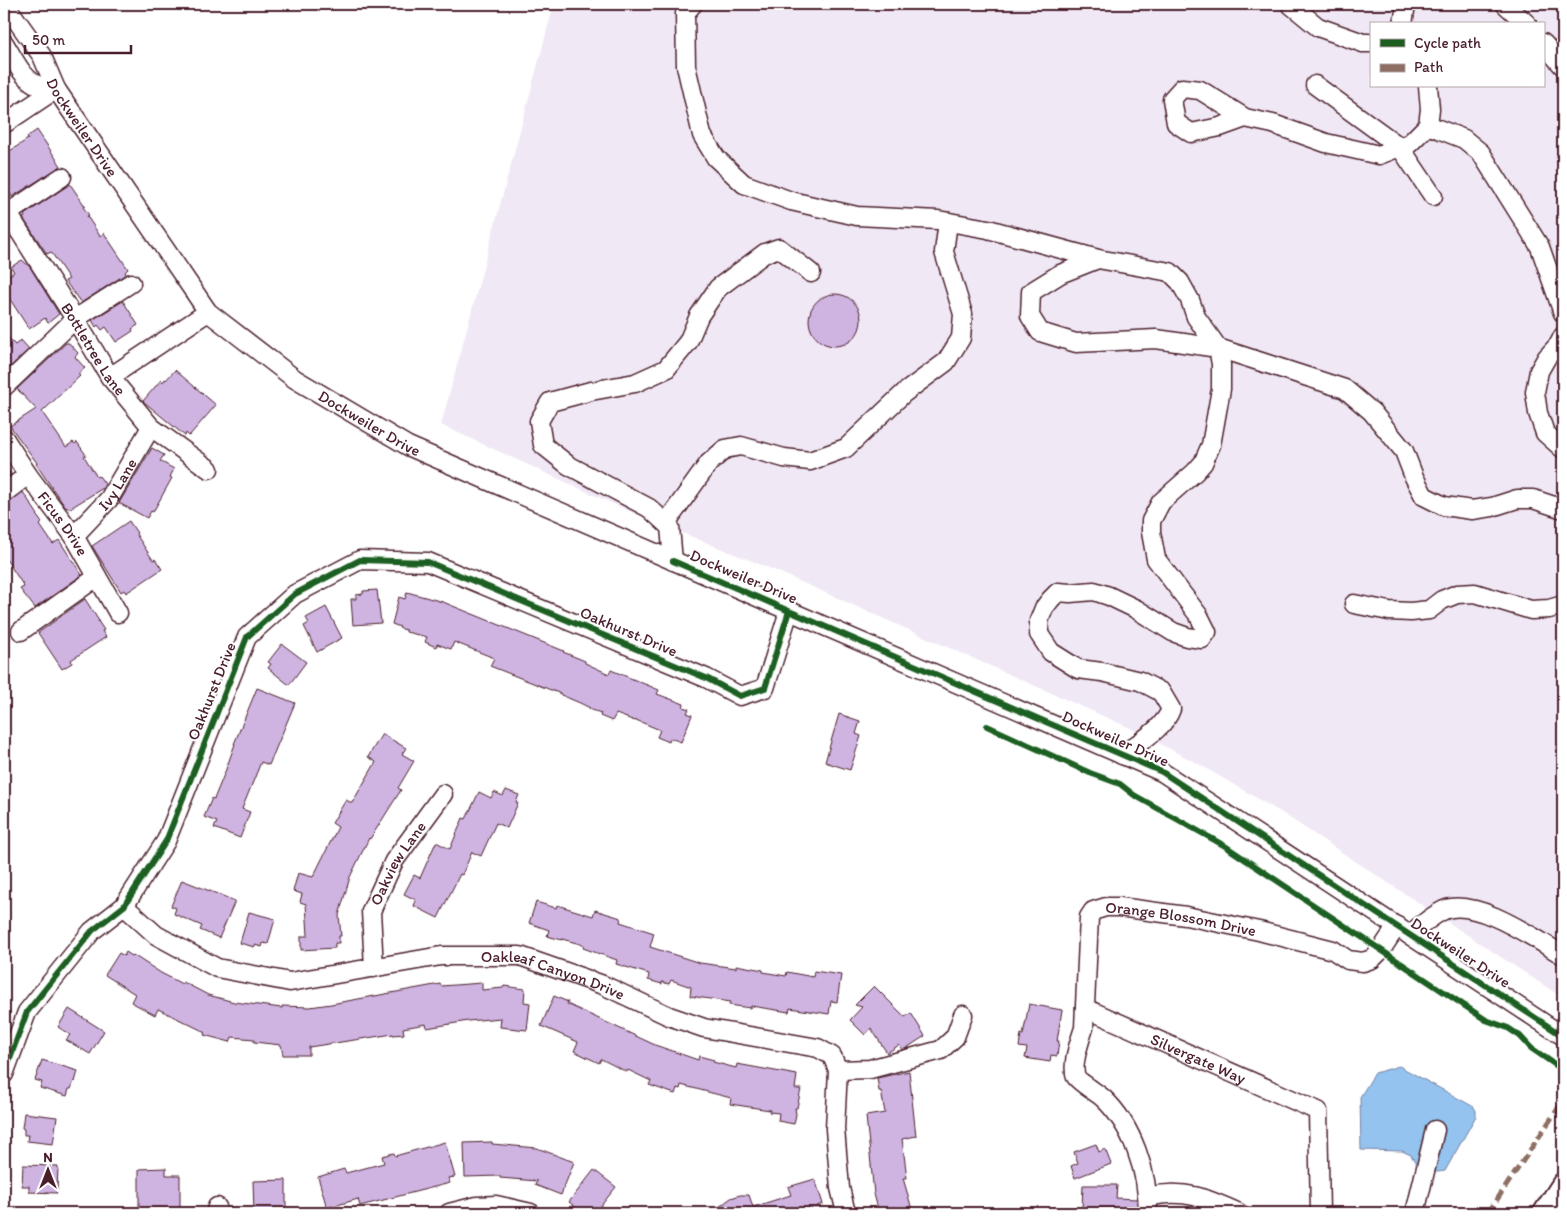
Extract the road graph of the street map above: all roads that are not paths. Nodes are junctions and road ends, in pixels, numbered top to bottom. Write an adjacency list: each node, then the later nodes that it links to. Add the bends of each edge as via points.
1 (5, 4): 12 (street, Dockweiler Drive, via 42,56)
2 (693, 4): 20 (street, via 686,13 686,66 702,135 716,158 744,184 791,201 857,216)
3 (1290, 4): 7 (street, via 1318,27)
4 (1504, 4): 5 (street)
5 (1525, 22)
6 (4, 43): 12 (street, via 33,83)
7 (1370, 43)
8 (1544, 44): 9 (street)
9 (1563, 66)
10 (1315, 85): 16 (street)
11 (1428, 88): 15 (street)
12 (56, 89): 14 (street); 24 (street, Dockweiler Drive)
13 (1245, 118): 16 (street, via 1378,155)
14 (4, 124)
15 (1428, 125): 16 (street, via 1410,143); 25 (street, via 1464,139 1481,153 1540,247)
16 (1400, 147): 18 (street)
17 (62, 177): 19 (street)
18 (1433, 196)
19 (8, 221): 26 (street, Bottletree Lane)
20 (948, 222): 21 (street, via 1014,235); 38 (street, via 944,252 963,314 961,338 946,362 904,393 846,448 810,461 784,458 741,446 725,449 709,463)
21 (1098, 259): 28 (street, via 1170,272 1180,282 1196,317); 28 (street, via 1060,274 1031,292 1030,316 1040,332 1076,343 1156,339)
22 (811, 273): 38 (street, via 779,248 765,253 718,288 699,316 688,342 666,368 635,384 591,390 550,402 539,421 543,445 568,465 649,508)
23 (130, 283): 26 (street)
24 (208, 312): 29 (street); 40 (street, Dockweiler Drive, via 294,379 408,446)
25 (1563, 313)
26 (75, 319): 29 (street, Bottletree Lane); 30 (street)
27 (1563, 336): 33 (street, via 1539,371 1535,392 1545,433)
28 (1218, 348): 37 (street, via 1345,389 1372,412 1404,451 1424,496 1444,506 1472,510 1517,499 1533,499); 47 (street, via 1221,389 1211,445 1203,463 1161,502 1151,521 1156,560 1199,616 1207,632 1202,639 1173,632 1136,609 1094,591 1058,592 1044,608 1039,621 1040,634 1051,652 1078,669 1140,681 1162,692 1172,708 1168,718)
29 (110, 377): 31 (street, Bottletree Lane)
30 (4, 388)
31 (151, 427): 34 (street, Bottletree Lane); 39 (street, Ivy Lane, via 109,499)
32 (4, 438): 35 (street, Ficus Drive)
33 (1563, 449)
34 (209, 469)
35 (28, 475): 36 (street); 39 (street, Ficus Drive)
36 (4, 493)
37 (1563, 509)
38 (666, 523): 40 (street, via 670,527)
39 (74, 536): 41 (street, Ficus Drive)
40 (673, 561): 44 (street, Dockweiler Drive)
41 (97, 577): 45 (street, Ficus Drive); 46 (street)
42 (1354, 604): 43 (street, via 1411,612 1429,610 1457,594 1475,593 1531,610 1550,610)
43 (1563, 605)
44 (789, 611): 47 (street, Dockweiler Drive); 49 (street, Oakhurst Drive, via 765,688 740,696 706,678 428,562 360,560 294,594 247,637 166,841)
45 (118, 613)
46 (21, 631)
47 (1122, 755): 50 (street, Dockweiler Drive, via 1162,772)
48 (443, 794): 52 (street, Oakview Lane, via 394,861 371,911)
49 (124, 906): 52 (street, Oakleaf Canyon Drive, via 156,934 217,968 290,982); 57 (street, Oakhurst Drive, via 92,931 27,1012)
50 (1403, 931): 51 (street, Orange Blossom Drive, via 1444,910 1459,907 1475,909 1506,922); 53 (street, Orange Blossom Drive, via 1372,959 1363,962 1348,960 1333,950 1259,930 1119,907 1097,909 1089,917); 55 (street, Dockweiler Drive)
51 (1563, 955)
52 (374, 968): 56 (street, Oakleaf Canyon Drive, via 441,956 520,956 603,985 669,1016 704,1028 818,1048 832,1056)
53 (1085, 1008): 60 (street, Orange Blossom Drive, via 1075,1065 1076,1077 1113,1108 1130,1137 1147,1184); 65 (street, Silvergate Way, via 1318,1111)
54 (963, 1015): 56 (street, via 955,1037 941,1050 870,1069)
55 (1563, 1036)
56 (838, 1070): 63 (street, via 835,1129 840,1188)
57 (4, 1074)
58 (1434, 1130): 66 (street)
59 (1563, 1184): 67 (main road)
60 (1148, 1205): 64 (street, via 1172,1194 1211,1200)
61 (448, 1213): 62 (street, via 496,1205)
62 (531, 1213)
63 (846, 1213)
64 (1239, 1213)
65 (1320, 1213)
66 (1415, 1213)
67 (1544, 1213)

